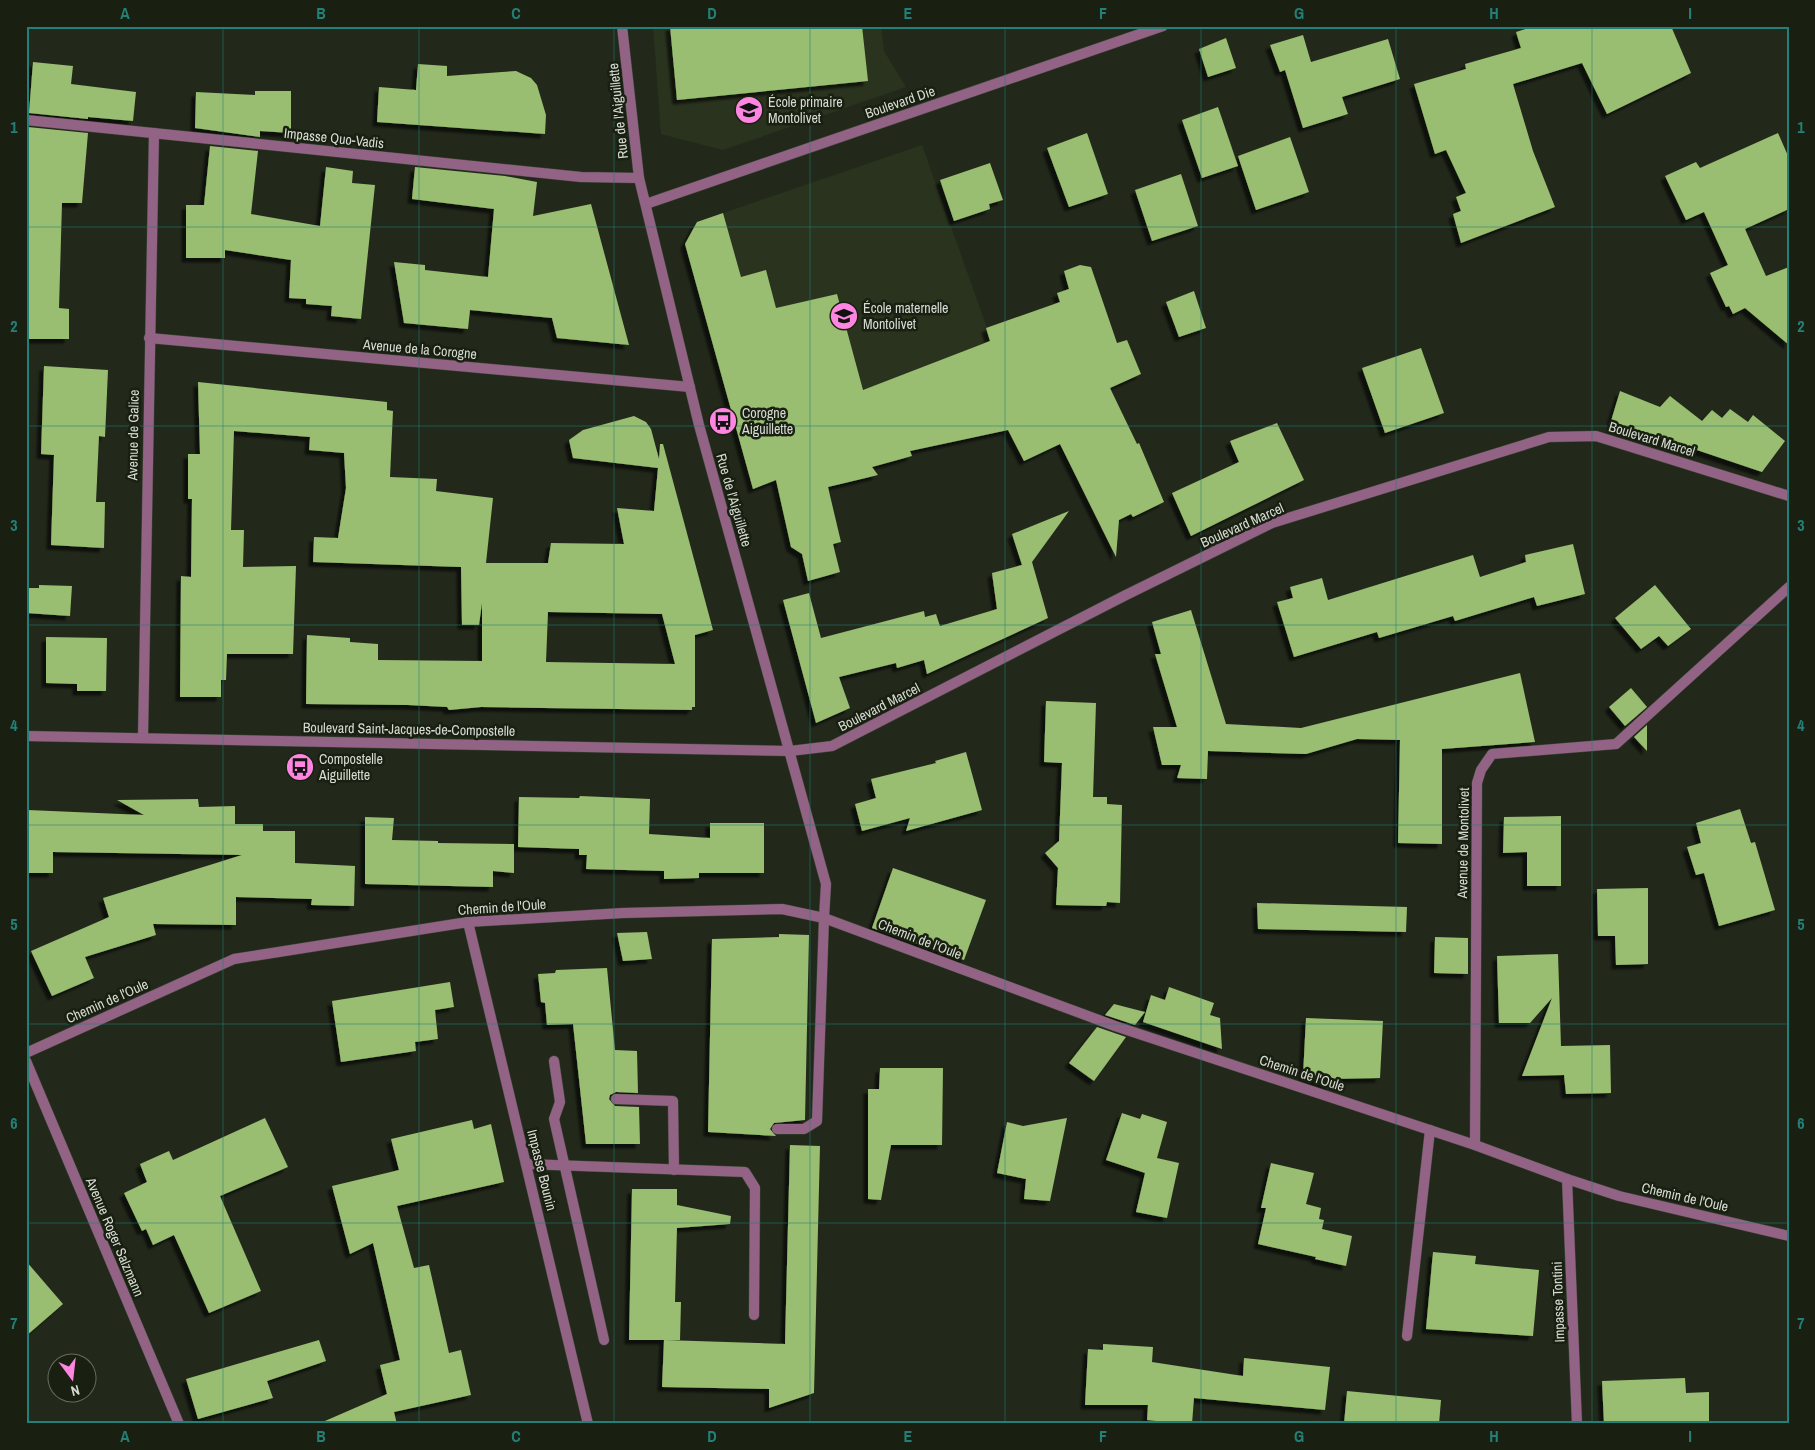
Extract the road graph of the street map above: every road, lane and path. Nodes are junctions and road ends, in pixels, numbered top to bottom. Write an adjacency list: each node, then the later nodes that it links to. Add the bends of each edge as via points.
1 (622, 26): 5 (street, Rue de l'Aiguillette)
2 (1163, 26): 6 (street, Boulevard Die)
3 (26, 120): 4 (street, Impasse Quo-Vadis)
4 (154, 134): 5 (street, Impasse Quo-Vadis, via 581,177); 7 (street, Avenue de Galice)
5 (639, 178): 6 (street, Rue de l'Aiguillette)
6 (646, 204): 8 (street, Rue de l'Aiguillette)
7 (149, 338): 8 (street, Avenue de la Corogne); 12 (street, Avenue de Galice)
8 (690, 387): 13 (street, Rue de l'Aiguillette)
9 (1789, 496): 13 (street, Boulevard Marcel, via 1596,436 1549,437 1272,523 832,746)
10 (1789, 587): 22 (street, Avenue de Montolivet, via 1616,744 1492,754 1481,770 1477,783)
11 (26, 736): 12 (street, Boulevard Saint-Jacques-de-Compostelle)
12 (143, 737): 13 (street, Boulevard Saint-Jacques-de-Compostelle)
13 (790, 751): 14 (street, Rue de l'Aiguillette, via 826,884)
14 (824, 918): 15 (street, Chemin de l'Oule, via 782,909 623,913); 20 (street, Rue de l'Aiguillette, via 817,1121 804,1130); 21 (street, Chemin de l'Oule, via 1115,1026)
15 (468, 922): 16 (street, Chemin de l'Oule, via 234,959); 23 (street, Impasse Bounin)
16 (26, 1053)
17 (26, 1061): 31 (street, Avenue Roger Salzmann)
18 (554, 1061): 24 (street, via 560,1102 554,1119)
19 (616, 1099): 25 (street, via 673,1100)
20 (777, 1129)
21 (1430, 1130): 22 (street, Chemin de l'Oule); 29 (street)
22 (1475, 1144): 26 (street, Chemin de l'Oule)
23 (526, 1164): 24 (street); 32 (street, Impasse Bounin)
24 (564, 1166): 25 (street); 30 (street)
25 (674, 1170): 28 (street, via 744,1172 755,1188)
26 (1567, 1179): 27 (street, Chemin de l'Oule, via 1620,1196); 33 (street, Impasse Tontini)
27 (1789, 1236)
28 (754, 1315)
29 (1406, 1336)
30 (604, 1340)
31 (179, 1424)
32 (588, 1424)
33 (1577, 1424)

